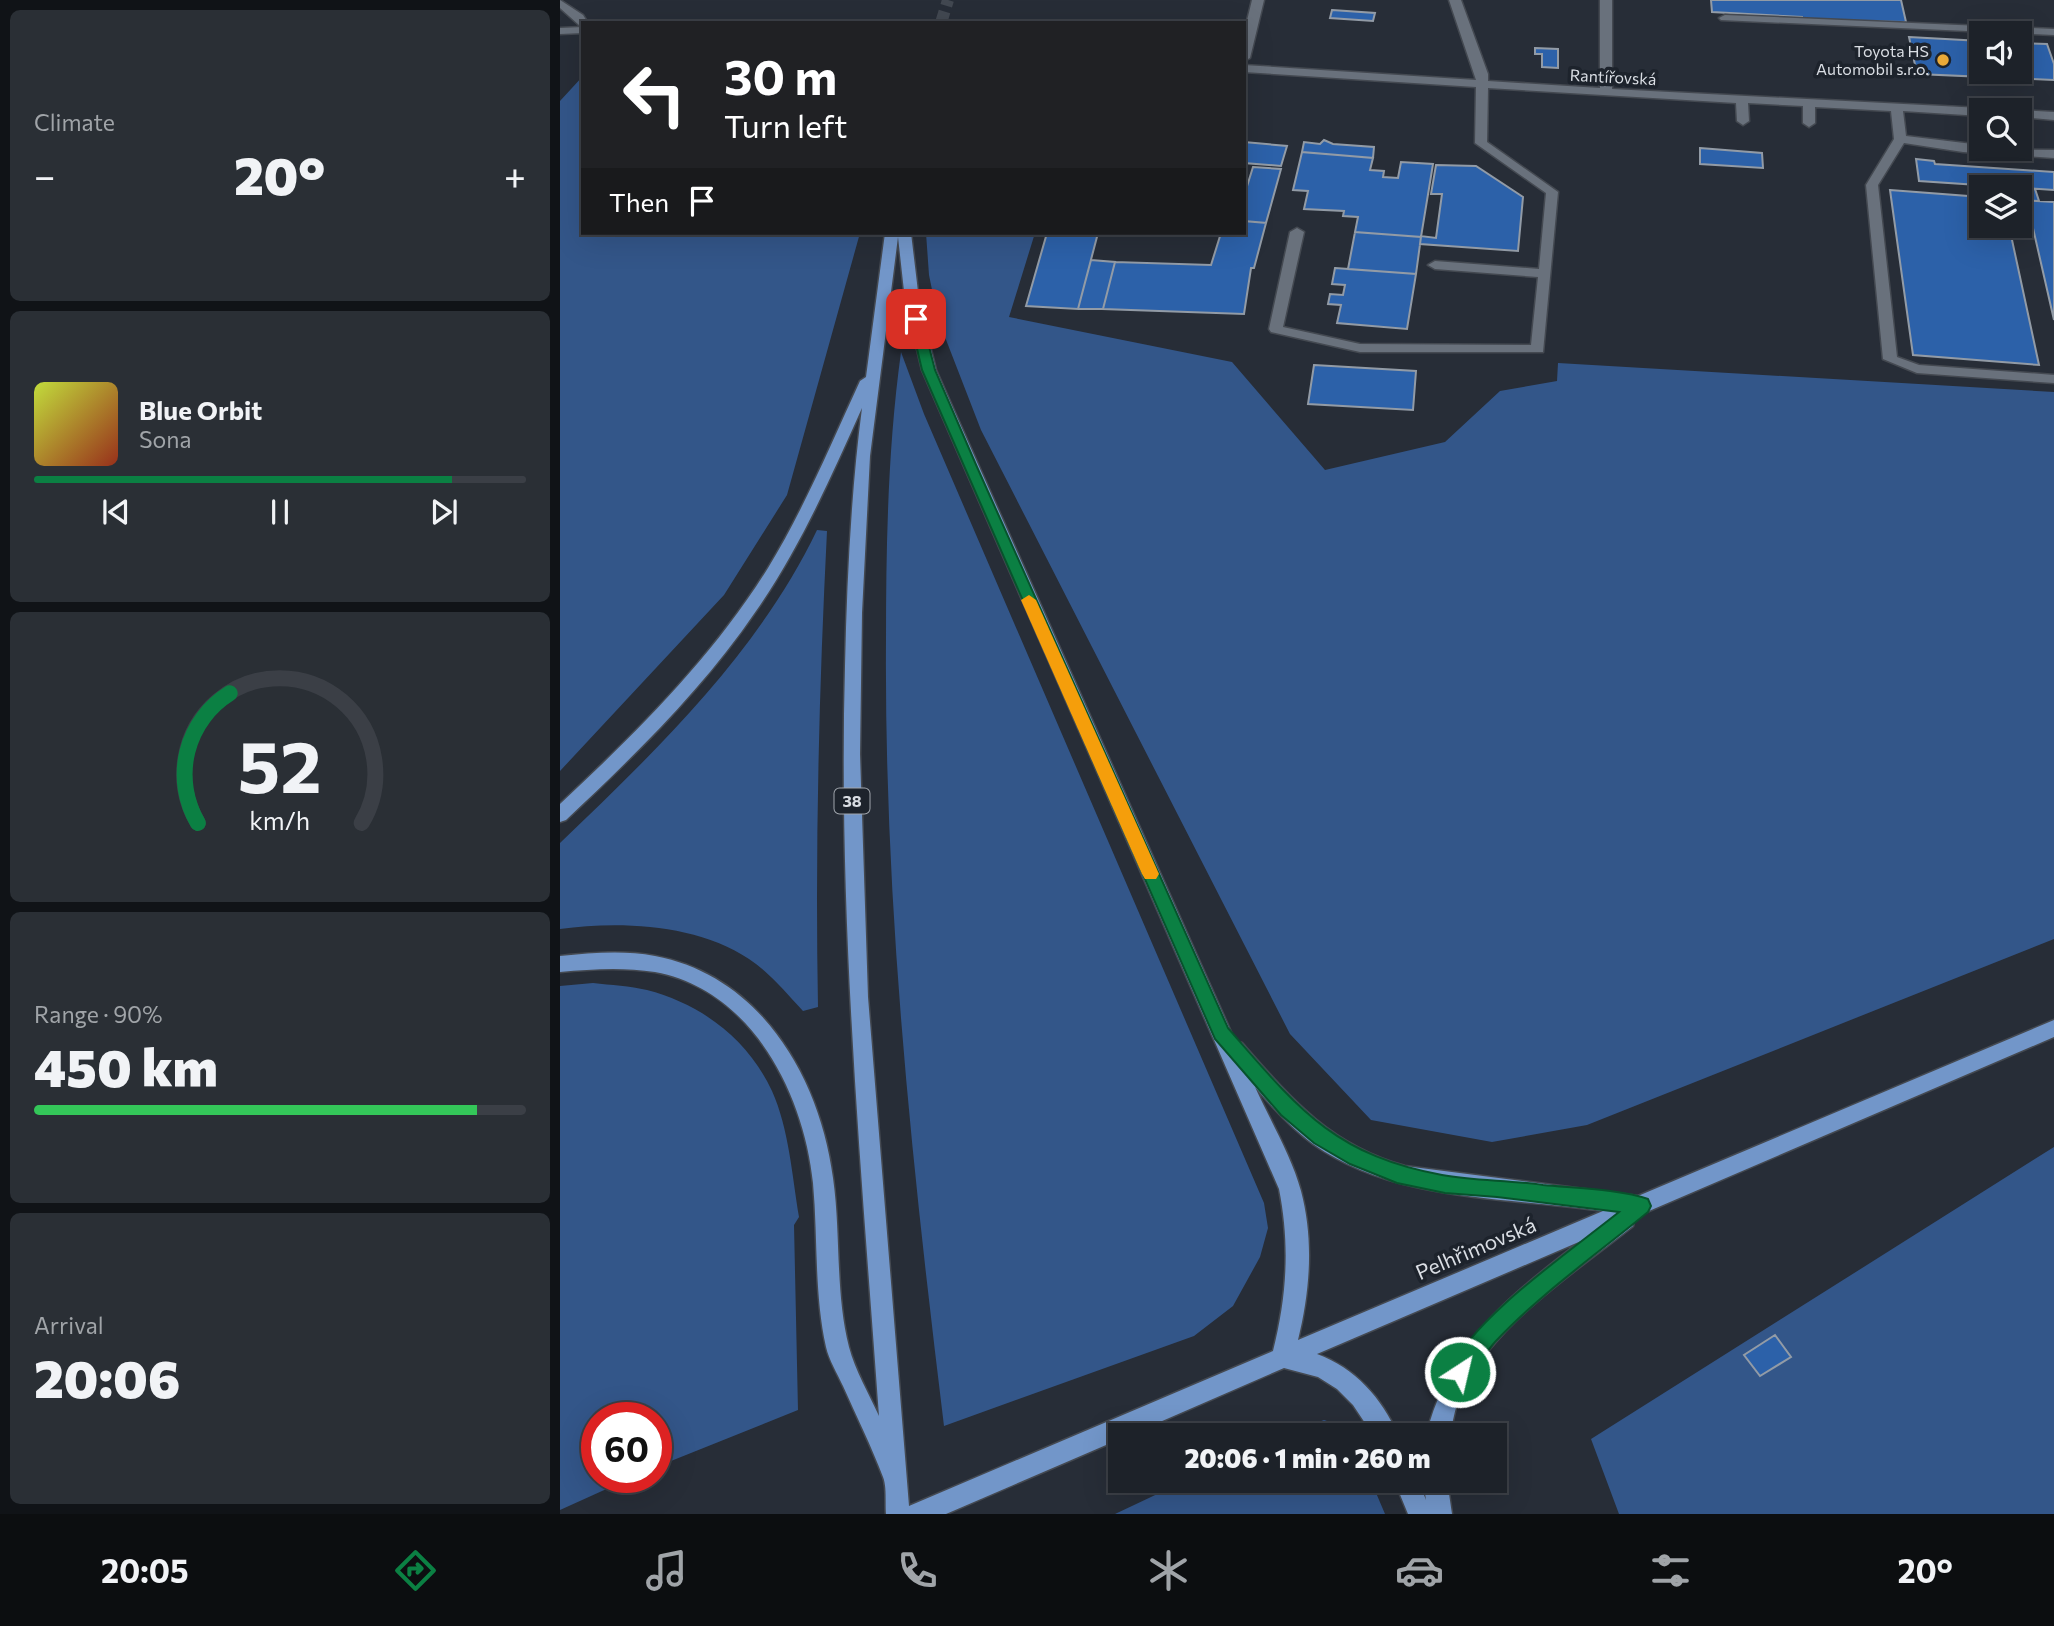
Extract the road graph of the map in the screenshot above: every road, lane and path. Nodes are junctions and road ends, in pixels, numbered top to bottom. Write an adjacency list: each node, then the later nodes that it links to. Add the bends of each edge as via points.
1 (1258, 0): 10 (street)
2 (1455, 0): 12 (street, via 1481,68)
3 (1606, 0): 13 (street)
4 (560, 3): 6 (street)
5 (1725, 18): 9 (street)
6 (581, 24)
7 (581, 27): 8 (street)
8 (560, 31)
9 (2054, 33)
10 (1246, 50)
11 (1246, 68): 12 (street, Rantířovská)
12 (1482, 85): 13 (street, Rantířovská); 28 (street, via 1481,143 1552,192)
13 (1606, 92): 14 (street, Rantířovská)
14 (1742, 100): 15 (street, Rantířovská); 20 (street)
15 (1809, 103): 16 (street, Rantířovská); 21 (street)
16 (1897, 107): 17 (street, Rantířovská); 22 (street)
17 (1969, 111)
18 (2032, 115): 19 (street)
19 (2054, 116)
20 (1743, 121)
21 (1809, 123)
22 (1900, 139): 23 (street); 30 (street, via 1872,185 1891,359 1917,369)
23 (2054, 154)
24 (1297, 232): 28 (street, via 1276,329 1360,348 1538,349)
25 (892, 235): 29 (main road, 38)
26 (904, 235): 34 (main road, via 912,300 929,370)
27 (1435, 265): 28 (street)
28 (1545, 274)
29 (874, 365): 31 (main road, via 774,572 746,614 638,741); 39 (main road, 38, via 863,456 851,754 859,997)
30 (2054, 379)
31 (560, 815)
32 (560, 964): 39 (main road, via 617,960 652,964 715,986 746,1010 788,1061 807,1102 820,1160 837,1346)
33 (2054, 1028): 35 (main road, Pelhřimovská)
34 (1222, 1033): 35 (main road, via 1287,1109 1357,1158 1397,1174 1445,1185); 36 (main road, via 1281,1165 1299,1227 1301,1264)
35 (1641, 1206): 36 (main road, Pelhřimovská); 38 (main road, via 1502,1320 1476,1347 1448,1394)
36 (1283, 1357): 37 (main road, via 1327,1369 1352,1388); 43 (main road, Pelhřimovská)
37 (1379, 1423)
38 (1441, 1423)
39 (895, 1479): 42 (main road, 38)
40 (1411, 1493): 44 (main road)
41 (1437, 1493): 45 (main road)
42 (898, 1514)
43 (918, 1514)
44 (1420, 1514)
45 (1440, 1514)

